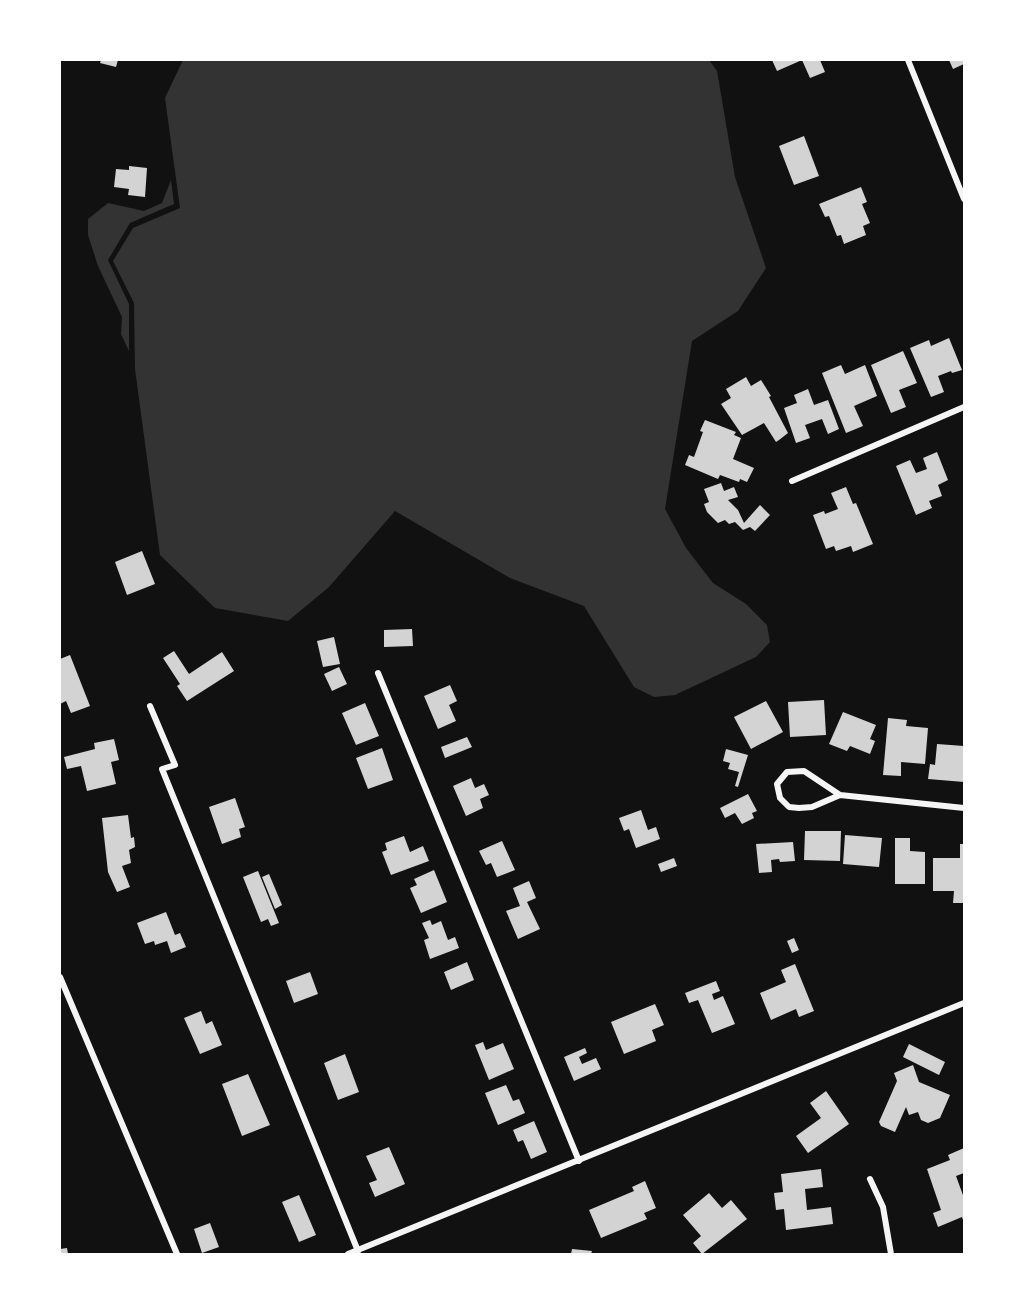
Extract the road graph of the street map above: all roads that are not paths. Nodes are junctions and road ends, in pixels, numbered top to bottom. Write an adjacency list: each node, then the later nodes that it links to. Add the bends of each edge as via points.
1 (908, 60): 2 (street)
2 (964, 199)
3 (964, 407): 4 (street)
4 (792, 481)
5 (379, 673): 11 (street)
6 (150, 706): 13 (street, via 175,765 162,769)
7 (840, 795): 7 (street, via 804,771 787,772 777,784 780,798 789,807 812,807); 8 (street)
8 (964, 808)
9 (60, 976): 14 (street)
10 (964, 1003): 11 (street)
11 (579, 1161): 13 (street)
12 (870, 1179): 16 (street, via 883,1207)
13 (358, 1251): 15 (street)
14 (177, 1255)
15 (348, 1255)
16 (891, 1255)

